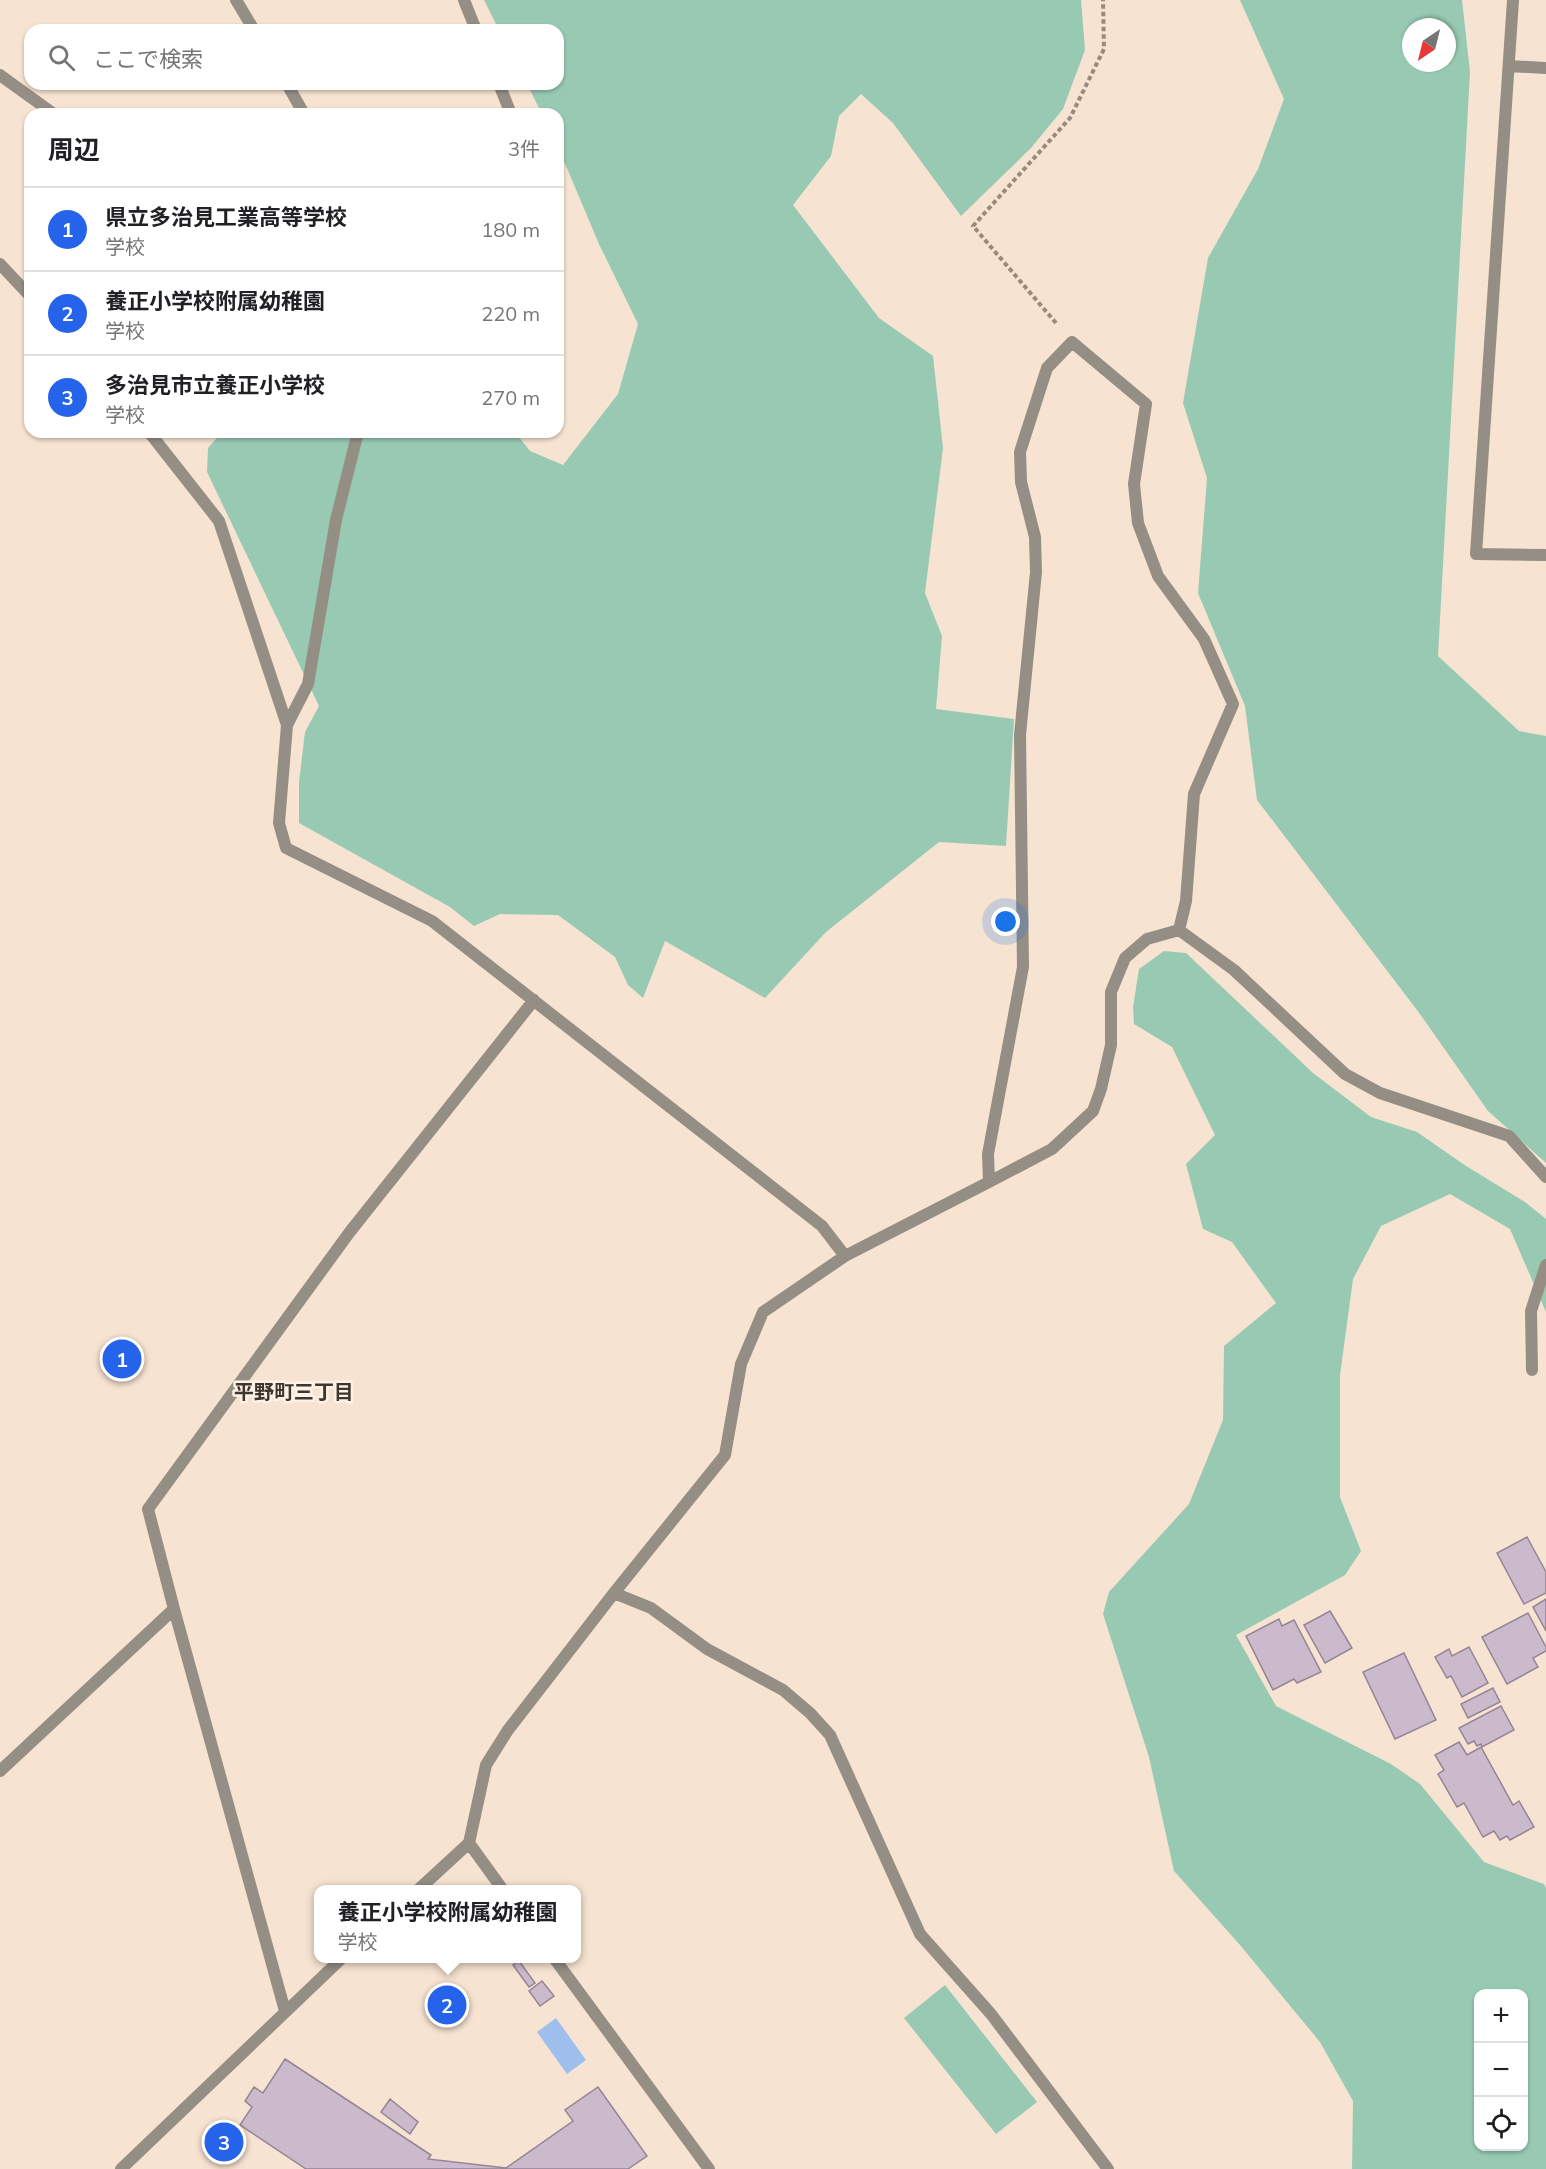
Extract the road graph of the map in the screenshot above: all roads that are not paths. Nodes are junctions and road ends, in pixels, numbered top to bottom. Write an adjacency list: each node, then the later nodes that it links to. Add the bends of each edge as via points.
1 (237, 0): 4 (street)
2 (464, 0): 5 (street)
3 (1513, 0): 6 (street)
4 (251, 24)
5 (474, 24)
6 (1509, 66): 7 (street); 18 (street, via 1476,554)
7 (1546, 68)
8 (0, 75): 11 (street)
9 (290, 90): 12 (street)
10 (501, 90): 13 (street)
11 (46, 108)
12 (300, 108)
13 (509, 108)
14 (0, 264): 15 (street)
15 (24, 290)
16 (154, 438): 19 (street, via 219,521)
17 (356, 438): 19 (street, via 336,520 308,684)
18 (1546, 555)
19 (287, 725): 21 (street, via 279,823 286,848 432,921)
20 (1179, 930): 22 (street, via 1234,970 1345,1074 1380,1093 1509,1136); 23 (street, via 1147,939 1125,958 1111,992 1111,1046 1093,1111 1052,1149); 23 (street, via 1186,901 1194,794 1233,704 1204,639 1158,576 1138,523 1134,484 1146,404 1072,342 1047,368 1020,452 1021,482 1035,537 1036,572 1020,735 1023,967 988,1154)
21 (534, 1000): 24 (street, via 822,1226); 28 (street, via 349,1233 148,1509)
22 (1546, 1177)
23 (989, 1182): 24 (street)
24 (845, 1256): 27 (street, via 764,1312 741,1364 725,1455)
25 (1546, 1265): 26 (street, via 1531,1311)
26 (1532, 1371)
27 (614, 1593): 30 (street, via 508,1730 486,1765); 38 (street, via 651,1608 707,1649 783,1690 830,1736 920,1934 991,2014)
28 (174, 1609): 29 (street); 35 (street)
29 (0, 1772)
30 (469, 1843): 31 (street); 32 (street)
31 (423, 1885)
32 (499, 1885)
33 (338, 1963): 35 (street)
34 (557, 1963): 37 (street)
35 (285, 2011): 36 (street)
36 (120, 2169)
37 (709, 2169)
38 (1108, 2169)

